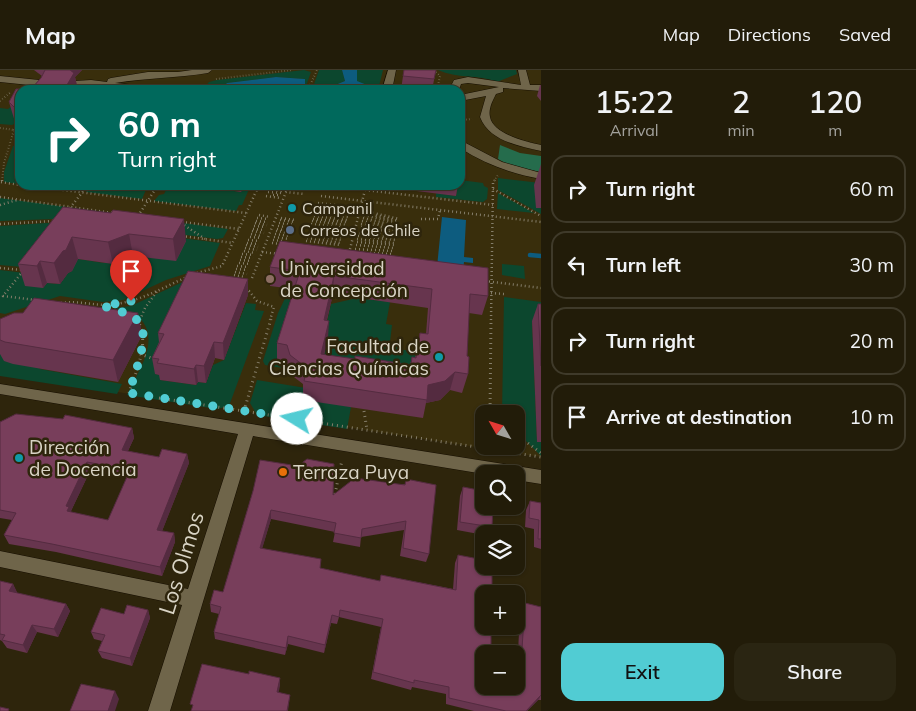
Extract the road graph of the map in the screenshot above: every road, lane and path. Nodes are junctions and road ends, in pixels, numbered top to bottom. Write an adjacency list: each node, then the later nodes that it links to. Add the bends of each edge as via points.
1 (208, 70): 10 (street)
2 (294, 70): 9 (path)
3 (317, 70): 13 (path)
4 (392, 70): 14 (street)
5 (434, 70): 15 (path, via 440,76)
6 (522, 70): 18 (street)
7 (0, 74): 11 (street)
8 (0, 79): 11 (street)
9 (212, 80)
10 (91, 83): 11 (street); 12 (street)
11 (79, 84)
12 (109, 85)
13 (309, 85)
14 (388, 85)
15 (438, 85)
16 (455, 85): 17 (street, via 464,80)
17 (514, 87): 18 (street); 20 (street)
18 (526, 88): 19 (street)
19 (541, 88)
20 (492, 91): 21 (street); 26 (street, via 485,113 491,128 506,137)
21 (465, 97)
22 (15, 127): 24 (path)
23 (0, 128): 24 (path)
24 (14, 130): 29 (path, via 2,165)
25 (465, 146): 27 (street)
26 (541, 148)
27 (504, 166): 28 (street); 31 (path, via 493,183)
28 (541, 176)
29 (1, 182): 30 (path)
30 (15, 184)
31 (493, 189): 45 (path); 54 (path)
32 (66, 190): 37 (path)
33 (154, 190): 42 (path)
34 (257, 190): 48 (path)
35 (365, 190): 43 (path); 45 (path)
36 (269, 191): 36 (path, via 282,192)
37 (83, 192): 42 (path); 46 (path)
38 (304, 194): 73 (path, via 286,192)
39 (321, 196): 43 (path)
40 (0, 197): 41 (path)
41 (17, 200): 44 (path); 46 (path)
42 (148, 201): 48 (path); 52 (path)
43 (362, 201): 47 (path); 74 (path)
44 (0, 205)
45 (493, 205): 53 (path)
46 (71, 207): 49 (path); 50 (path)
47 (440, 210): 53 (path); 56 (path, via 438,219)
48 (246, 213): 63 (path)
49 (119, 214)
50 (66, 215)
51 (129, 215): 52 (path)
52 (138, 216): 55 (path); 59 (path)
53 (492, 216): 58 (path); 81 (path)
54 (541, 216)
55 (146, 217)
56 (421, 219)
57 (61, 222): 61 (path)
58 (541, 222)
59 (134, 223)
60 (312, 223): 62 (path); 62 (path); 62 (path); 62 (path); 62 (path); 62 (path); 62 (path); 62 (path)
61 (0, 224)
62 (345, 227)
63 (239, 229): 69 (path, via 179,221); 70 (path)
64 (276, 230): 66 (path); 66 (path); 66 (path); 66 (path); 66 (path)
65 (360, 230): 67 (path); 67 (path); 67 (path); 67 (path); 67 (path); 67 (path); 67 (path)
66 (291, 232)
67 (396, 235)
68 (177, 236): 69 (path)
69 (206, 239): 70 (path)
70 (233, 243): 76 (path)
71 (246, 246): 72 (path); 72 (path); 72 (path); 72 (path); 72 (path); 72 (path); 72 (path); 72 (path); 72 (path); 72 (path); 72 (path); 72 (path)
72 (258, 247)
73 (262, 252): 75 (path); 79 (path)
74 (349, 253)
75 (282, 255)
76 (222, 266): 78 (path); 82 (path)
77 (0, 268): 87 (path, via 24,270 3,296)
78 (219, 273)
79 (252, 278)
80 (482, 281): 81 (path)
81 (492, 282): 84 (path); 85 (path)
82 (160, 288): 90 (path, via 131,301); 94 (path)
83 (240, 288): 104 (path, via 249,291 257,301 274,306)
84 (541, 288)
85 (491, 293): 86 (path); 102 (path)
86 (504, 294)
87 (40, 301)
88 (88, 303): 89 (path, via 69,301); 90 (path); 92 (path)
89 (58, 304)
90 (103, 306): 91 (path)
91 (112, 309)
92 (84, 310)
93 (134, 318): 94 (path)
94 (139, 322): 95 (path, via 143,330)
95 (140, 354): 96 (path); 99 (path)
96 (160, 361)
97 (0, 389): 104 (street)
98 (120, 392): 99 (path)
99 (129, 393): 100 (path)
100 (138, 395)
101 (158, 398): 104 (path)
102 (490, 405)
103 (364, 411): 105 (path)
104 (246, 420): 105 (path); 107 (street); 113 (street, Los Olmos)
105 (367, 430): 109 (path)
106 (525, 441): 108 (path)
107 (346, 445): 110 (street); 111 (path)
108 (541, 453)
109 (541, 457)
110 (541, 477)
111 (334, 499)
112 (0, 559): 113 (street)
113 (194, 599): 114 (street, Los Olmos)
114 (160, 711)

